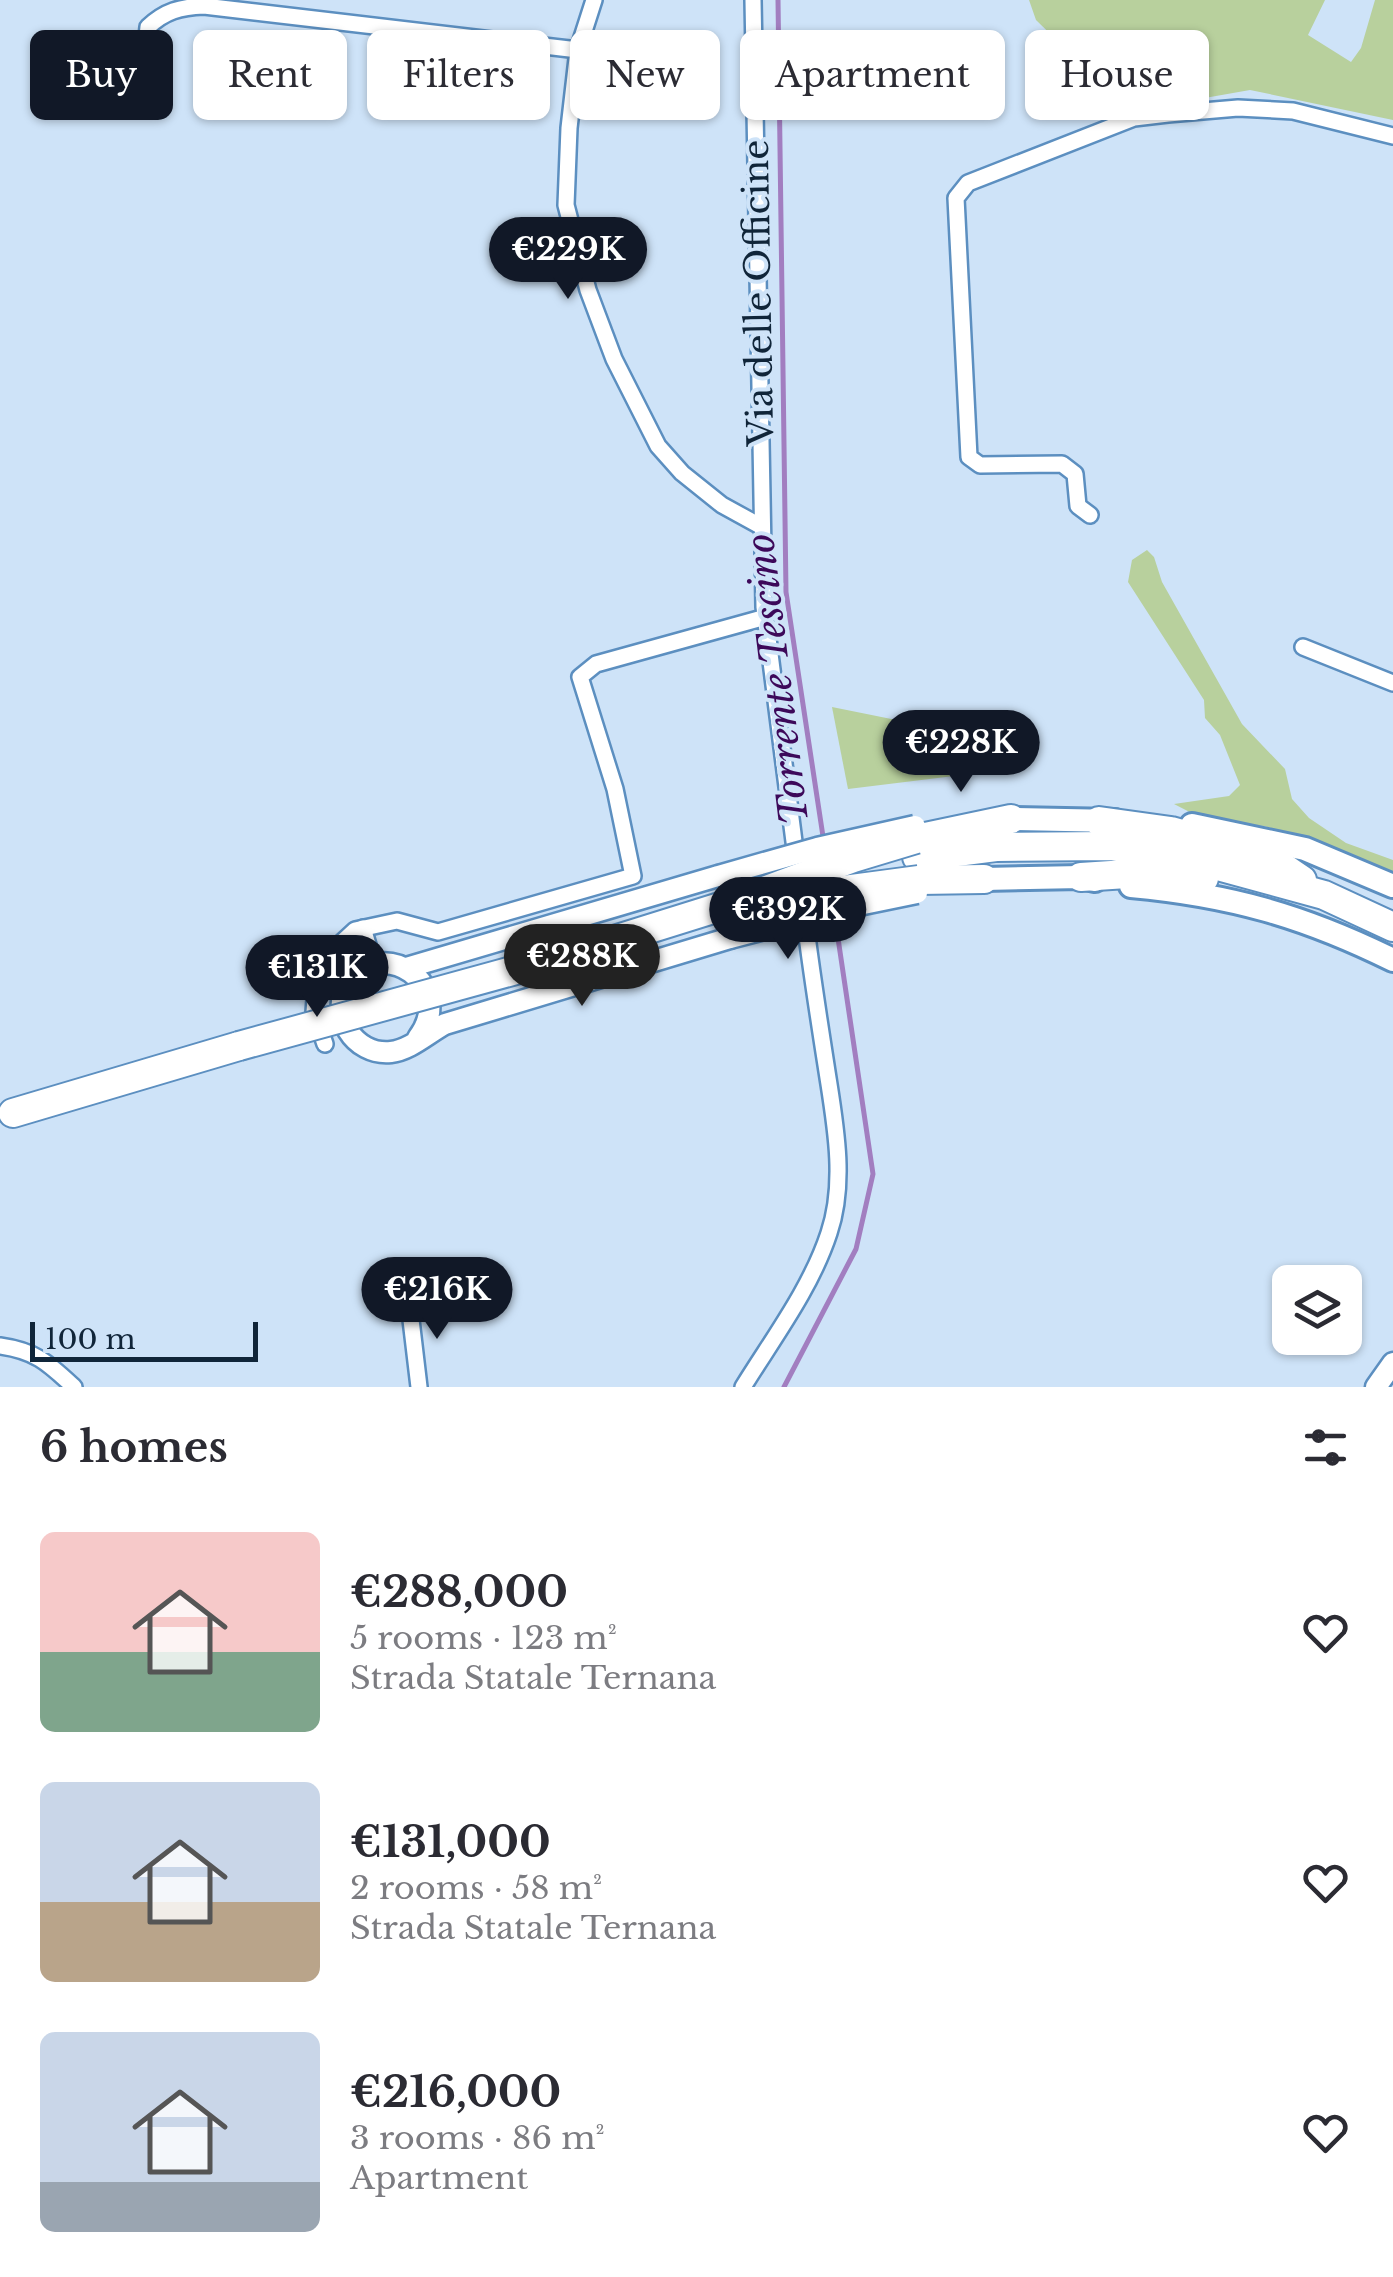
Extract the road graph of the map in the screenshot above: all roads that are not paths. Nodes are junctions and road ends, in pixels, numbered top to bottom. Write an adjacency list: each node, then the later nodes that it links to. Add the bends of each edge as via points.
1 (594, 0): 4 (street)
2 (752, 0): 9 (street, Via delle Officine)
3 (148, 30): 5 (street, via 163,13 204,6)
4 (584, 30)
5 (570, 49)
6 (570, 119): 9 (street, via 566,206 614,359 670,460 722,506)
7 (1393, 136): 8 (street, via 1293,112 1238,108 1134,118 968,183 956,198 969,457 980,465 1062,464 1075,474 1078,506)
8 (1090, 516)
9 (762, 526): 10 (street, Via delle Officine)
10 (766, 617): 21 (street, via 596,664 580,678 616,788 633,876 438,932 397,921); 33 (street, Via delle Officine, via 838,1165 831,1228 814,1273)
11 (1303, 648): 12 (street)
12 (1393, 682)
13 (1011, 819): 14 (main road); 15 (highway)
14 (1099, 821): 18 (main road, via 1174,822 1248,835 1305,849); 19 (highway, via 1171,831 1271,859)
15 (917, 859): 17 (highway); 19 (highway, via 996,847 1111,846 1196,860); 24 (main road, bridge, via 817,848); 25 (main road, bridge, via 844,908 445,1024); 27 (highway, bridge, via 726,905)
16 (1081, 876): 17 (main road); 19 (highway, via 1210,878); 22 (main road, via 1241,901)
17 (984, 879)
18 (1393, 886)
19 (1324, 895): 20 (highway)
20 (1393, 927)
21 (363, 928): 23 (street); 26 (street, via 339,942 317,973 314,1012)
22 (1393, 960)
23 (374, 965): 24 (main road); 25 (main road, via 344,991 342,1014 350,1035 380,1052)
24 (406, 968): 25 (main road, via 430,1002)
25 (418, 1038)
26 (325, 1044)
27 (13, 1113)
28 (409, 1303): 32 (street)
29 (0, 1346): 31 (street, via 43,1358)
30 (1393, 1363): 34 (main road)
31 (74, 1387)
32 (419, 1387)
33 (743, 1387)
34 (1376, 1387)

